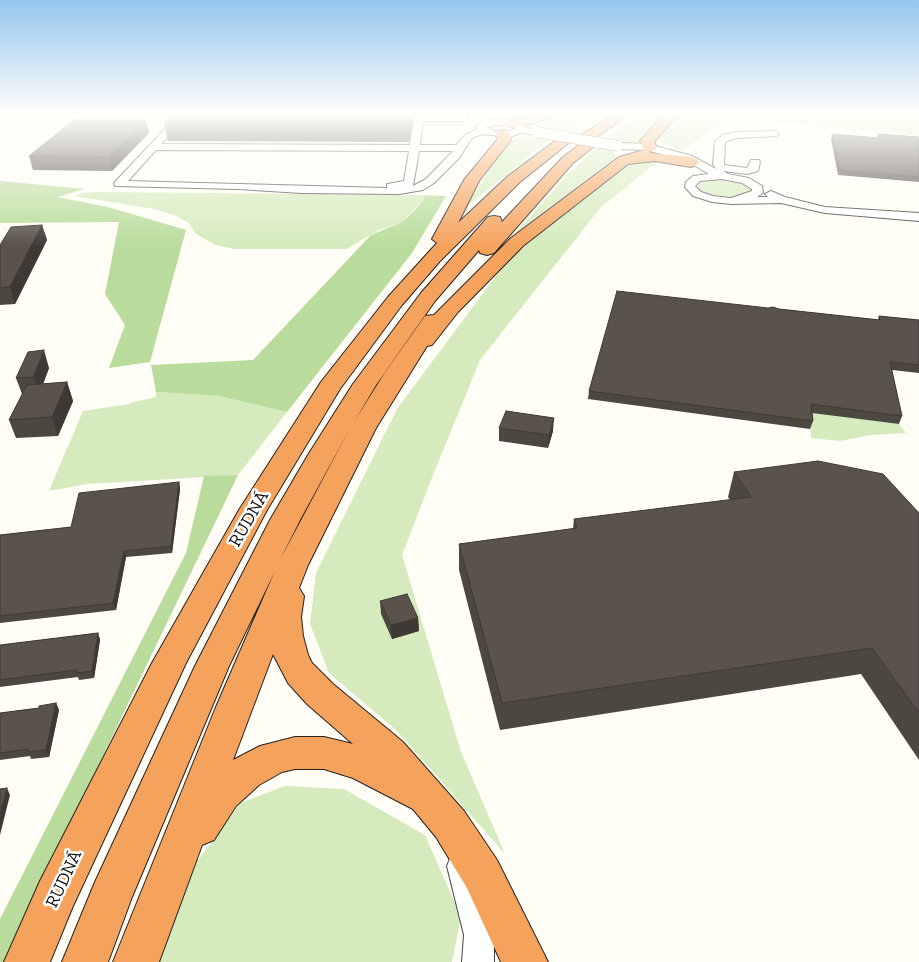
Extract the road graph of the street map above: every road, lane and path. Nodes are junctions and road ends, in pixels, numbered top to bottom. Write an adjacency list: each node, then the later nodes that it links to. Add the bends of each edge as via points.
1 (143, 158): 3 (street, via 119,184 399,191 419,188)
2 (413, 158): 15 (street, via 409,184)
3 (453, 158)
4 (490, 158): 20 (highway, via 472,180)
5 (551, 158): 20 (highway, RUDNÁ, via 514,179)
6 (560, 158): 26 (highway, RUDNÁ, via 487,227 428,297 365,384 321,456 212,666)
7 (569, 158): 21 (highway, via 490,246 444,304)
8 (615, 158): 21 (highway, via 518,242 451,308)
9 (657, 158): 14 (highway)
10 (678, 158): 14 (street)
11 (691, 158): 14 (highway)
12 (719, 158): 13 (street, via 720,167 733,170 754,169)
13 (755, 162)
14 (697, 168): 16 (street, via 707,176 745,180); 17 (street, via 690,184 692,191 721,200)
15 (382, 186)
16 (758, 188): 17 (street, via 754,195); 18 (street)
17 (740, 200): 18 (street)
18 (782, 200): 19 (street, via 831,211)
19 (919, 217)
20 (432, 257): 25 (highway, RUDNÁ, via 329,387 253,510 170,663 55,896)
21 (396, 374): 22 (highway, via 363,428)
22 (293, 565): 23 (highway, via 285,627 295,664 310,684 399,763); 24 (highway)
23 (439, 811): 24 (highway, via 367,766 347,758 304,752 274,758 245,773 222,794); 28 (street, via 477,922); 29 (highway, via 482,874)
24 (162, 891): 27 (highway)
25 (27, 962)
26 (85, 962)
27 (136, 962)
28 (478, 962)
29 (525, 962)

